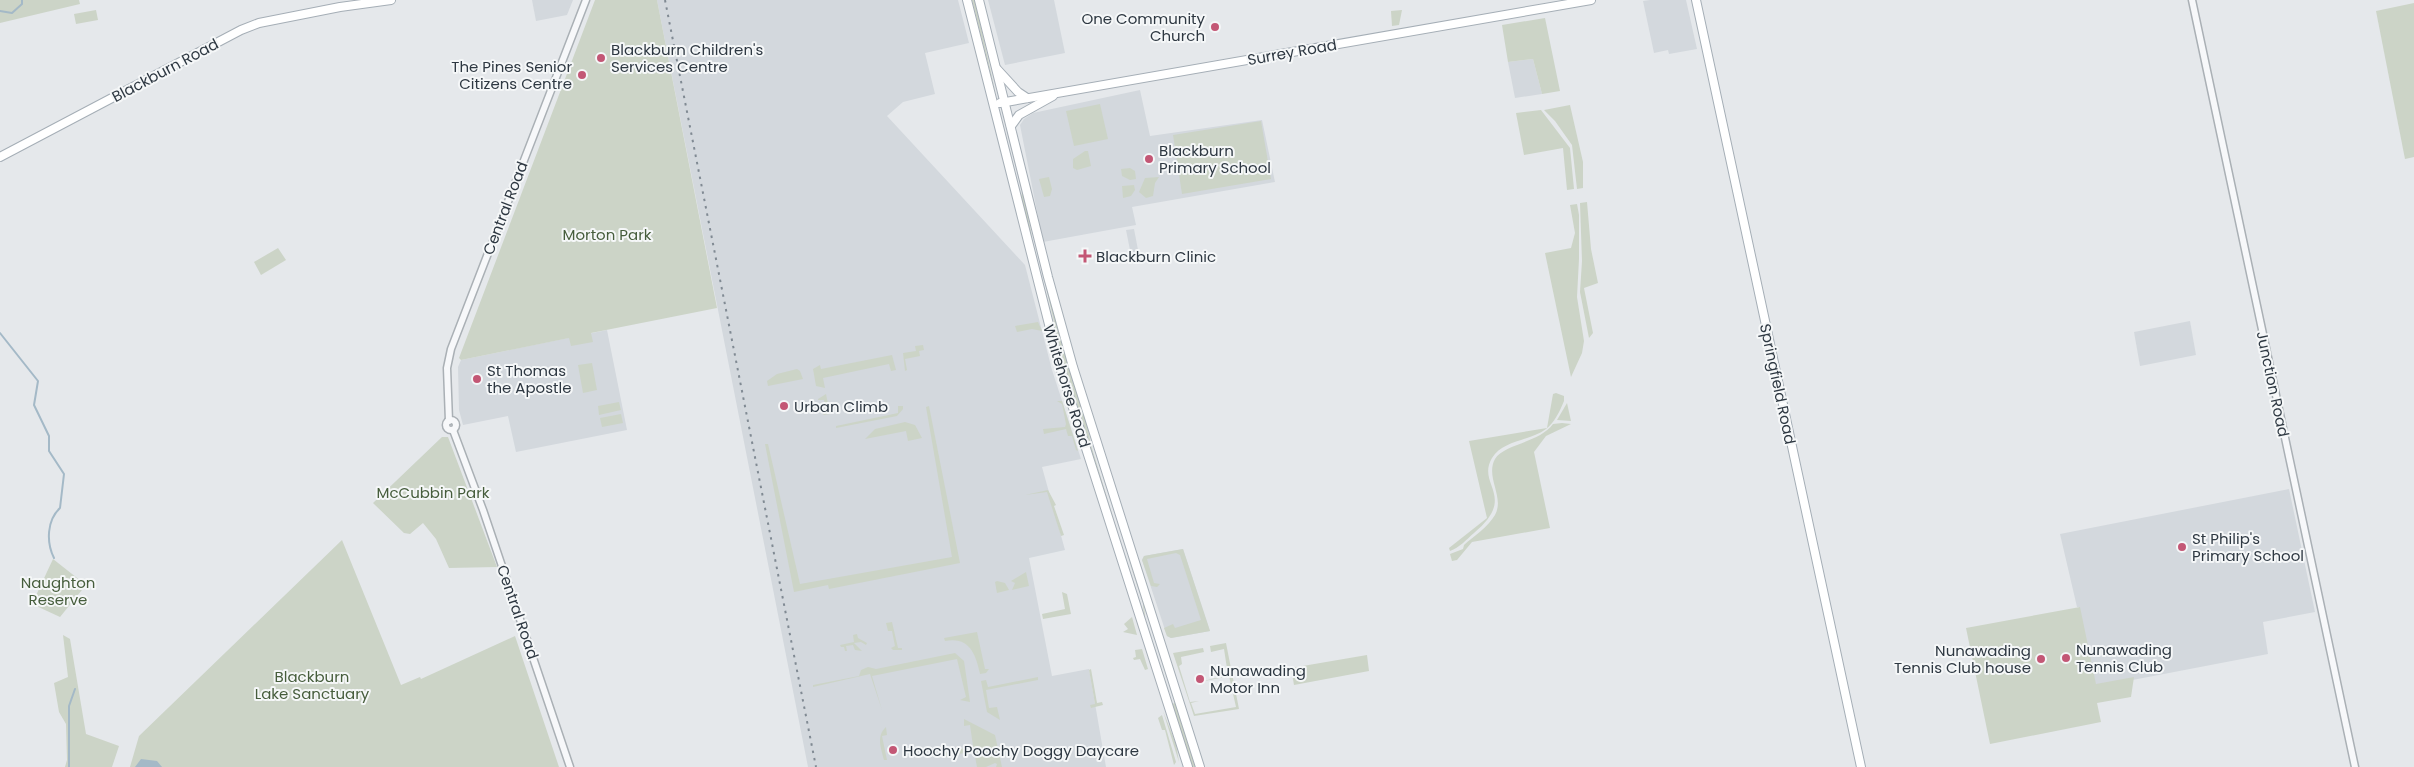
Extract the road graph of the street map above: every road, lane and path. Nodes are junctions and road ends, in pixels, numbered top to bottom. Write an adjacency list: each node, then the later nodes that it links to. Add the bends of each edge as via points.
1 (391, 0): 8 (main road, Blackburn Road)
2 (586, 0): 20 (street, Central Road, via 450,349 447,368 449,421 446,427 453,430 483,510)
3 (967, 0): 13 (main road, Whitehorse Road)
4 (980, 0): 9 (main road, Whitehorse Road)
5 (1591, 0): 10 (main road, Surrey Road)
6 (1696, 0): 23 (main road, Springfield Road)
7 (2192, 0): 24 (street, Junction Road)
8 (367, 2): 15 (main road, Blackburn Road, via 259,23 241,30)
9 (996, 67): 11 (main road); 12 (main road, Whitehorse Road)
10 (1060, 93): 11 (main road, Surrey Road); 14 (main road, via 1024,111)
11 (1027, 98): 12 (main road, Surrey Road)
12 (1005, 102): 13 (main road, Surrey Road); 14 (main road, Whitehorse Road)
13 (993, 104): 17 (main road, Whitehorse Road)
14 (1011, 126): 16 (main road, Whitehorse Road)
15 (0, 157)
16 (1037, 231): 17 (main road, via 1034,242); 18 (main road, Whitehorse Road)
17 (1028, 244): 19 (main road, Whitehorse Road)
18 (1048, 277): 19 (main road, via 1042,274); 22 (main road, Whitehorse Road, via 1100,455)
19 (1037, 279): 21 (main road, Whitehorse Road, via 1059,364)
20 (570, 767)
21 (1188, 767)
22 (1200, 767)
23 (1861, 767)
24 (2355, 767)

